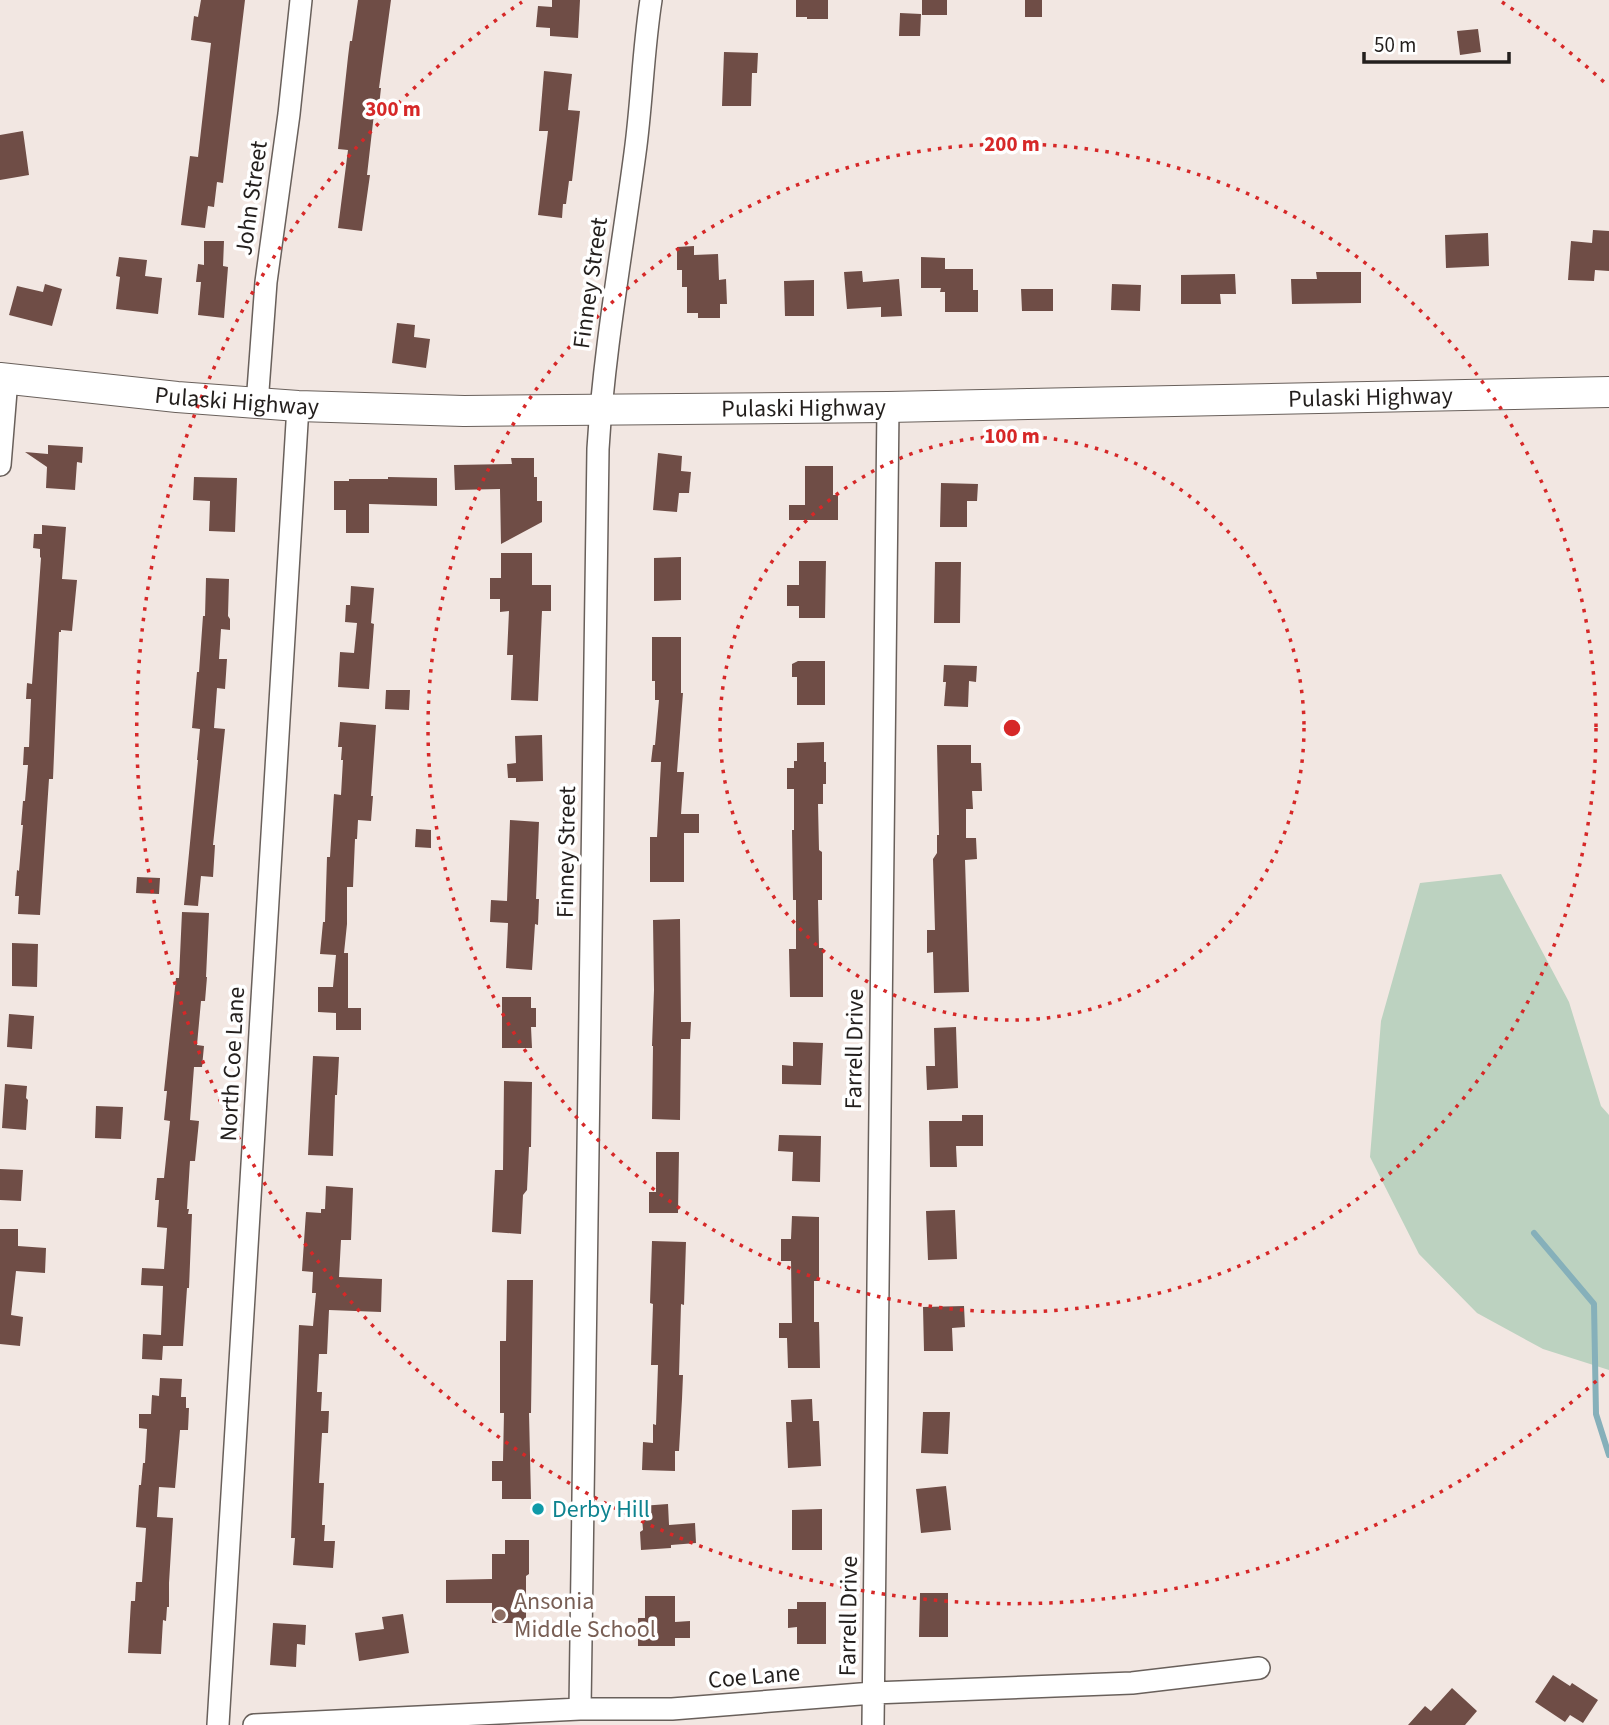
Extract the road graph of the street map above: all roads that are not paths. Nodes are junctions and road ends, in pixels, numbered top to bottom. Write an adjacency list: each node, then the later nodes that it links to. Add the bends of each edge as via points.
1 (301, 0): 5 (street, John Street, via 266,282)
2 (651, 0): 8 (street, Finney Street)
3 (4, 379): 5 (main road, Pulaski Highway); 9 (street)
4 (1609, 392): 7 (main road, Pulaski Highway)
5 (257, 404): 6 (main road, Pulaski Highway)
6 (298, 407): 8 (main road, Pulaski Highway); 14 (street, North Coe Lane)
7 (888, 407): 8 (main road, Pulaski Highway); 11 (street, Farrell Drive)
8 (601, 410): 12 (street, Finney Street)
9 (0, 465)
10 (1259, 1668): 11 (street, Coe Lane, via 1132,1683)
11 (873, 1693): 12 (street, Coe Lane, via 672,1709); 16 (street, Farrell Drive)
12 (580, 1709): 13 (street, Coe Lane)
13 (363, 1722): 15 (street, Coe Lane)
14 (218, 1725)
15 (254, 1725)
16 (873, 1725)

